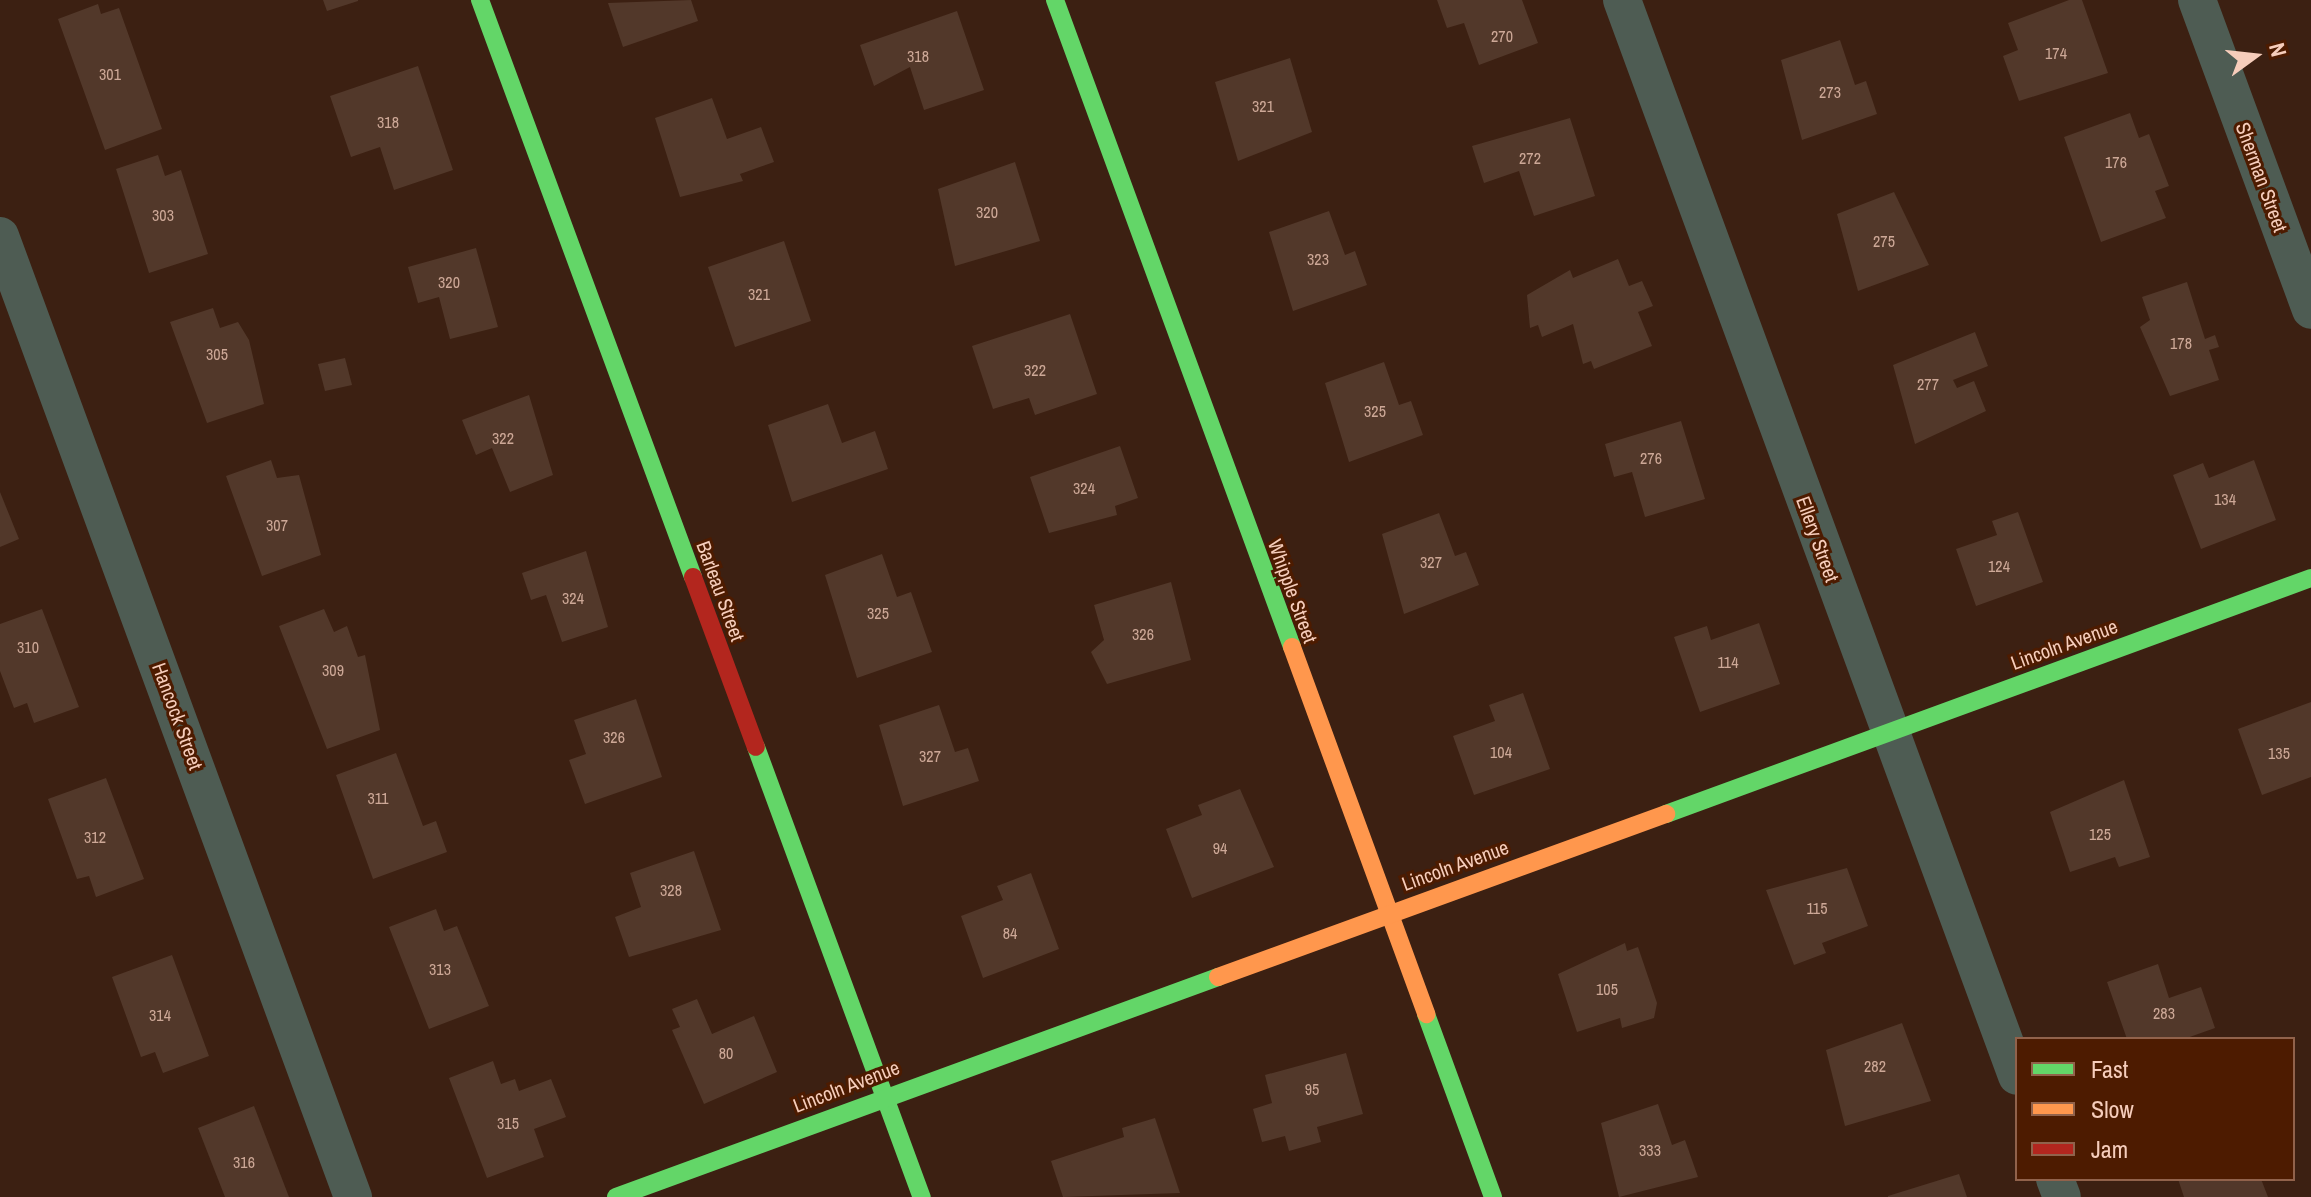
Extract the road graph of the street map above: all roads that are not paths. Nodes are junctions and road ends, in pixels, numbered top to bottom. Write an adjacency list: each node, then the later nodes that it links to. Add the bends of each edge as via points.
1 (480, 0): 11 (street, Barleau Street)
2 (1055, 0): 9 (street, Whipple Street)
3 (1622, 0): 8 (street, Ellery Street)
4 (2197, 0): 6 (street, Sherman Street)
5 (0, 236): 12 (street, Hancock Street)
6 (2311, 310)
7 (2311, 578): 8 (street, Lincoln Avenue)
8 (1889, 731): 9 (street, Lincoln Avenue); 10 (street, Ellery Street)
9 (1387, 913): 11 (street, Lincoln Avenue); 15 (street, Whipple Street)
10 (2015, 1071)
11 (884, 1095): 13 (street, Lincoln Avenue); 14 (street, Barleau Street)
12 (353, 1197)
13 (616, 1197)
14 (922, 1197)
15 (1493, 1197)

